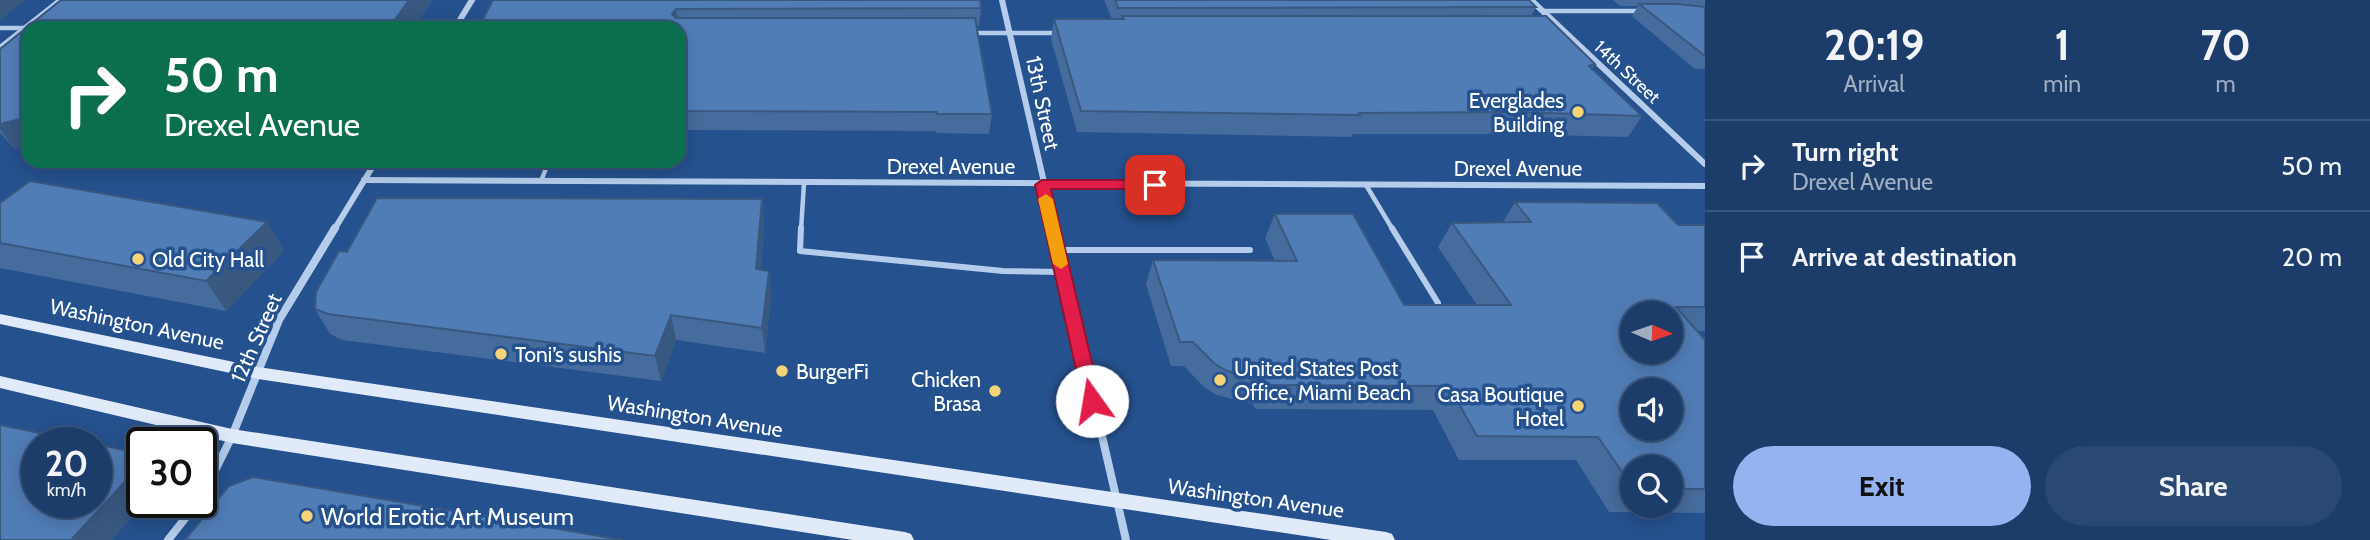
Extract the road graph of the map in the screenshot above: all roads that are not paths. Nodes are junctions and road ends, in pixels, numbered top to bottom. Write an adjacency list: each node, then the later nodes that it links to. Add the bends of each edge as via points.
1 (61, 0): 7 (street)
2 (472, 0): 8 (street)
3 (1002, 0): 15 (street, 13th Street)
4 (1531, 0): 5 (street, 14th Street)
5 (1543, 11): 6 (lane); 13 (street, 14th Street)
6 (1642, 11)
7 (34, 21)
8 (460, 21)
9 (0, 28): 10 (lane)
10 (21, 28)
11 (21, 31): 17 (street)
12 (1551, 32): 13 (lane)
13 (1564, 32): 18 (street, 14th Street)
14 (969, 33): 15 (lane)
15 (1009, 33): 16 (lane); 24 (street, 13th Street)
16 (1067, 33)
17 (0, 48)
18 (1705, 164)
19 (372, 168): 21 (street, 12th Street)
20 (546, 168): 22 (lane)
21 (364, 180): 22 (street, Drexel Avenue); 32 (street, 12th Street, via 279,320)
22 (541, 181): 23 (street, Drexel Avenue)
23 (804, 183): 24 (street, Drexel Avenue); 29 (lane, via 800,251 1003,271)
24 (1042, 185): 25 (street, Drexel Avenue); 27 (street, 13th Street)
25 (1366, 185): 26 (street, Drexel Avenue); 30 (lane)
26 (1705, 186)
27 (1057, 250): 28 (lane); 29 (street, 13th Street)
28 (1250, 250)
29 (1062, 272): 36 (street, 13th Street)
30 (1438, 303)
31 (0, 319): 32 (main road, Washington Avenue)
32 (258, 373): 34 (street, 12th Street); 36 (main road, Washington Avenue)
33 (0, 382): 34 (main road)
34 (232, 436): 35 (street, 12th Street); 39 (main road)
35 (217, 466)
36 (1116, 501): 40 (street, 13th Street); 41 (main road, Washington Avenue)
37 (186, 518): 38 (street, 12th Street)
38 (168, 540)
39 (905, 540)
40 (1125, 540)
41 (1386, 540)

